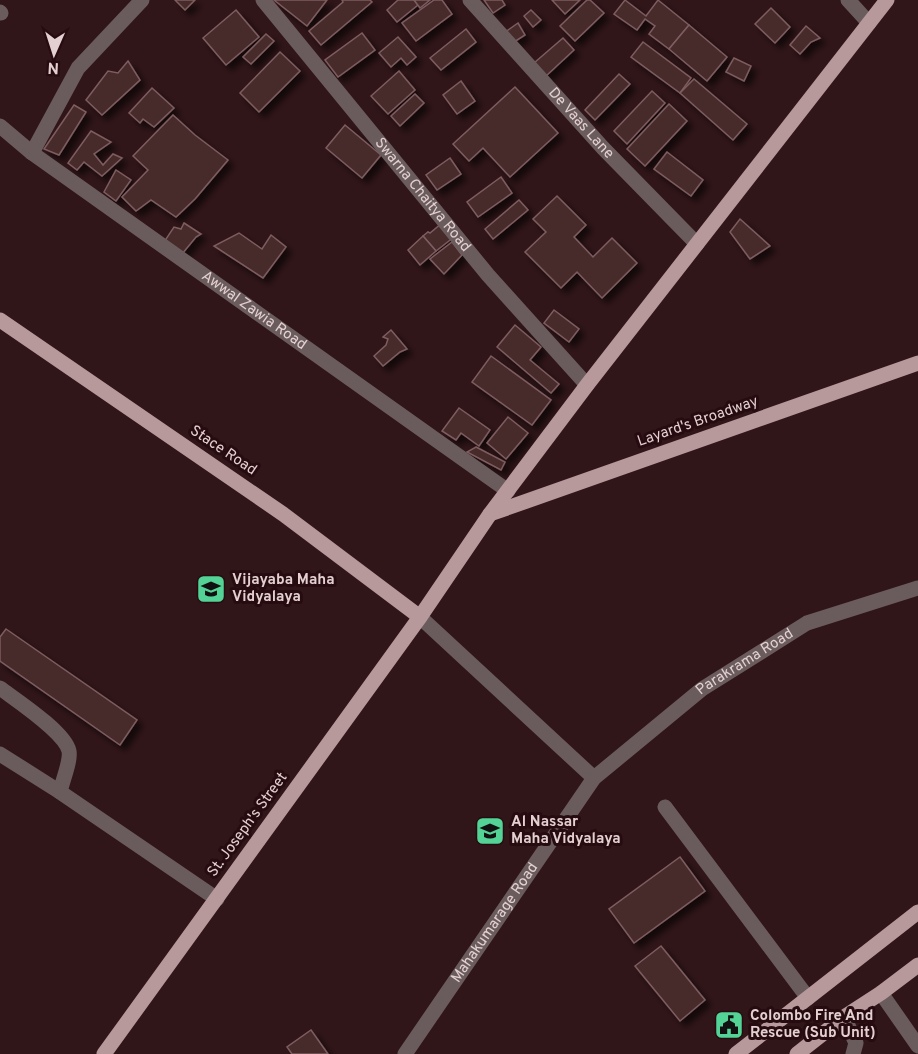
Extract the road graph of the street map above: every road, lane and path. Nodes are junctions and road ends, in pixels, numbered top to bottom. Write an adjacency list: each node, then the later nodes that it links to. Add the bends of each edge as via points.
1 (142, 0): 8 (street, via 78,68)
2 (263, 0): 12 (street, Swarna Chaitya Road, via 488,275)
3 (470, 0): 9 (street, De Vaas Lane, via 603,148)
4 (848, 0): 6 (street)
5 (886, 0): 6 (main road, St. Joseph's Street)
6 (869, 23): 9 (main road, St. Joseph's Street)
7 (0, 126): 8 (street, Awwal Zawia Road)
8 (32, 153): 13 (street, Awwal Zawia Road)
9 (697, 244): 12 (main road, St. Joseph's Street)
10 (0, 320): 16 (main road, Stace Road, via 283,514)
11 (918, 363): 14 (main road, Layard's Broadway)
12 (587, 386): 13 (main road, St. Joseph's Street)
13 (508, 491): 14 (main road, St. Joseph's Street)
14 (490, 514): 16 (main road, St. Joseph's Street)
15 (918, 588): 19 (street, Parakrama Road, via 807,623 702,689)
16 (420, 617): 19 (street); 22 (main road, St. Joseph's Street)
17 (0, 688): 20 (street, via 63,739 69,758)
18 (0, 754): 20 (street)
19 (594, 778): 30 (street, Mahakumarage Road)
20 (60, 792): 22 (street)
21 (665, 807): 26 (street)
22 (217, 899): 29 (main road, St. Joseph's Street)
23 (918, 912): 26 (main road)
24 (918, 964): 25 (main road)
25 (881, 993): 27 (main road); 28 (street)
26 (808, 998): 31 (main road)
27 (844, 1017): 32 (main road); 33 (street, via 856,1043)
28 (918, 1046)
29 (104, 1054)
30 (405, 1054)
31 (736, 1054)
32 (797, 1054)
33 (853, 1054)

